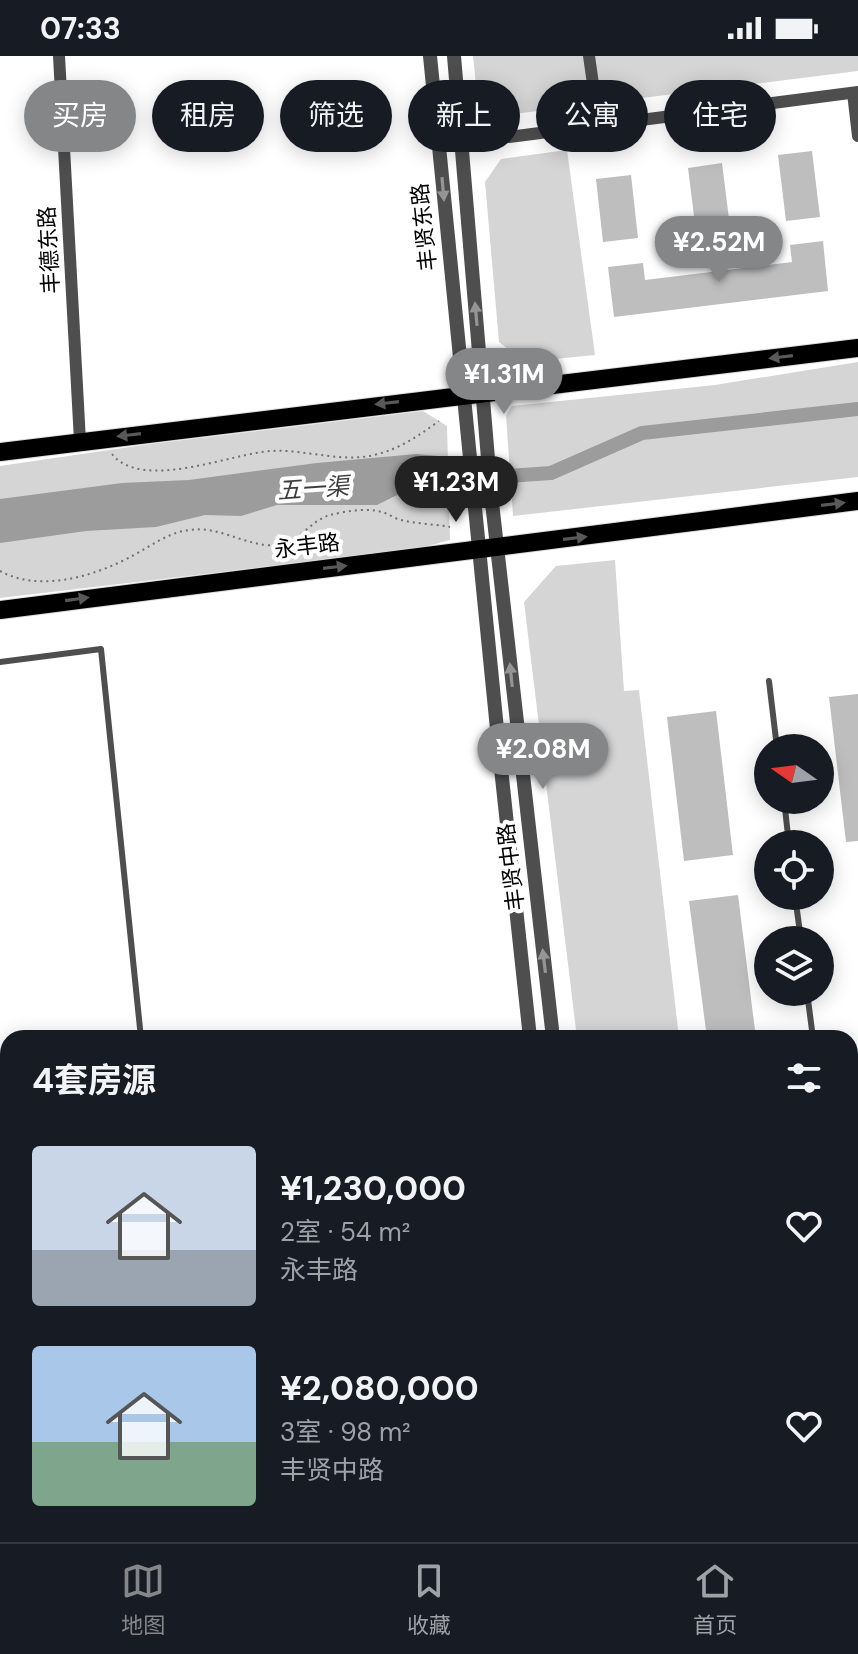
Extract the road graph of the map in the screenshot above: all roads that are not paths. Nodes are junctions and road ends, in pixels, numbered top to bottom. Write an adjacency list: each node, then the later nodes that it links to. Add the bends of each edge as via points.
1 (59, 56): 13 (street, 丰德东路)
2 (430, 56): 12 (street, 丰贤东路, one-way to 12)
3 (454, 56): 5 (street, 丰贤东路)
4 (589, 56): 6 (street)
5 (456, 80)
6 (592, 80)
7 (855, 93): 8 (street); 9 (street)
8 (648, 120)
9 (858, 136)
10 (462, 152): 12 (street, 丰贤东路, one-way to 10)
11 (858, 348): 12 (main road, one-way to 12)
12 (473, 393): 13 (main road, one-way to 13); 16 (street, 丰贤中路, via 487,445); 17 (street, 丰贤中路, via 470,448)
13 (80, 441): 14 (main road)
14 (0, 452)
15 (858, 501): 16 (main road, 永丰路, one-way to 15)
16 (497, 547): 17 (main road, 永丰路); 25 (street, 丰贤中路, one-way to 16)
17 (476, 550): 18 (main road, 永丰路, one-way to 17); 24 (street, 丰贤中路)
18 (0, 610)
19 (0, 662): 23 (lane, via 101,649)
20 (769, 681): 21 (lane)
21 (775, 734)
22 (809, 1006): 26 (lane)
23 (140, 1030)
24 (529, 1030)
25 (552, 1030)
26 (812, 1030)

